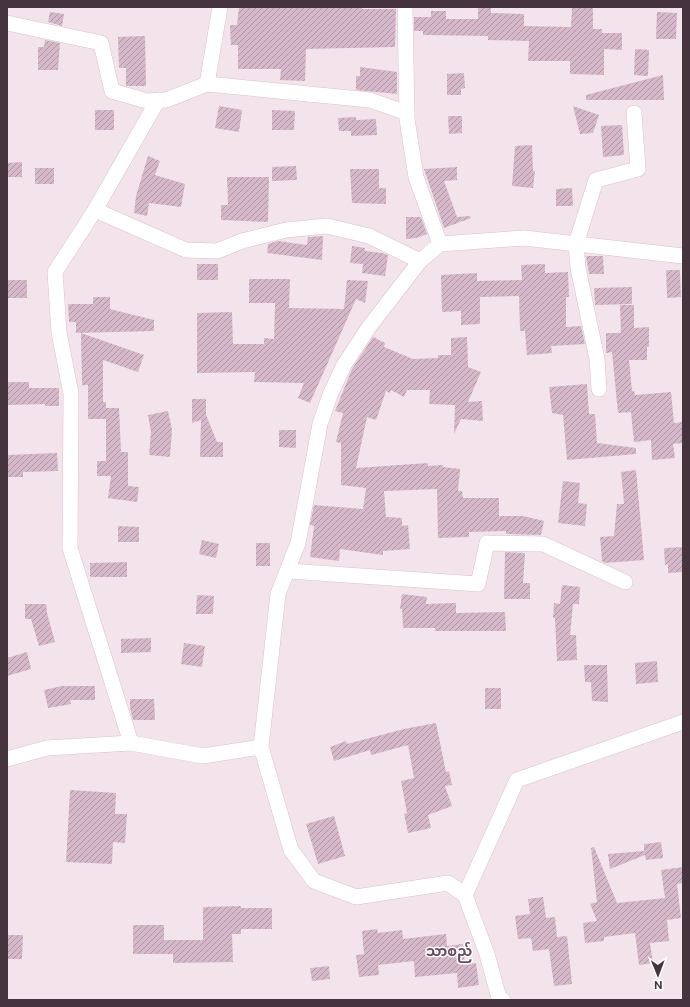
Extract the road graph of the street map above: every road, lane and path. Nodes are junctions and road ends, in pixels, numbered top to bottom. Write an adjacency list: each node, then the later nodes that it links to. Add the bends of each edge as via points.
1 (220, 7): 4 (street)
2 (405, 7): 6 (street)
3 (7, 23): 5 (street, via 101,43 112,91 147,101)
4 (207, 84): 5 (street, via 166,100); 6 (street, via 370,100)
5 (158, 100): 8 (street)
6 (407, 113): 9 (street, via 416,177)
7 (634, 113): 10 (street, via 638,169 596,180)
8 (95, 210): 12 (street, via 186,250 217,251 242,241 286,230 327,226 369,236); 17 (street, via 55,272 59,332 71,394 70,548)
9 (440, 244): 10 (street, via 524,238); 12 (street)
10 (576, 244): 11 (street); 13 (street)
11 (683, 256)
12 (420, 261): 14 (street, via 369,327 344,365 330,395 320,424 298,543)
13 (600, 389)
14 (288, 571): 15 (street, via 478,584 487,543 544,544); 18 (street, via 278,594)
15 (625, 582)
16 (683, 722): 20 (street, via 518,780)
17 (131, 743): 18 (street, via 203,756); 19 (street, via 47,748)
18 (261, 747): 20 (street, via 291,850 314,881 356,897 448,883)
19 (7, 759)
20 (465, 895): 21 (street, via 487,954 499,998)
21 (503, 1000)

